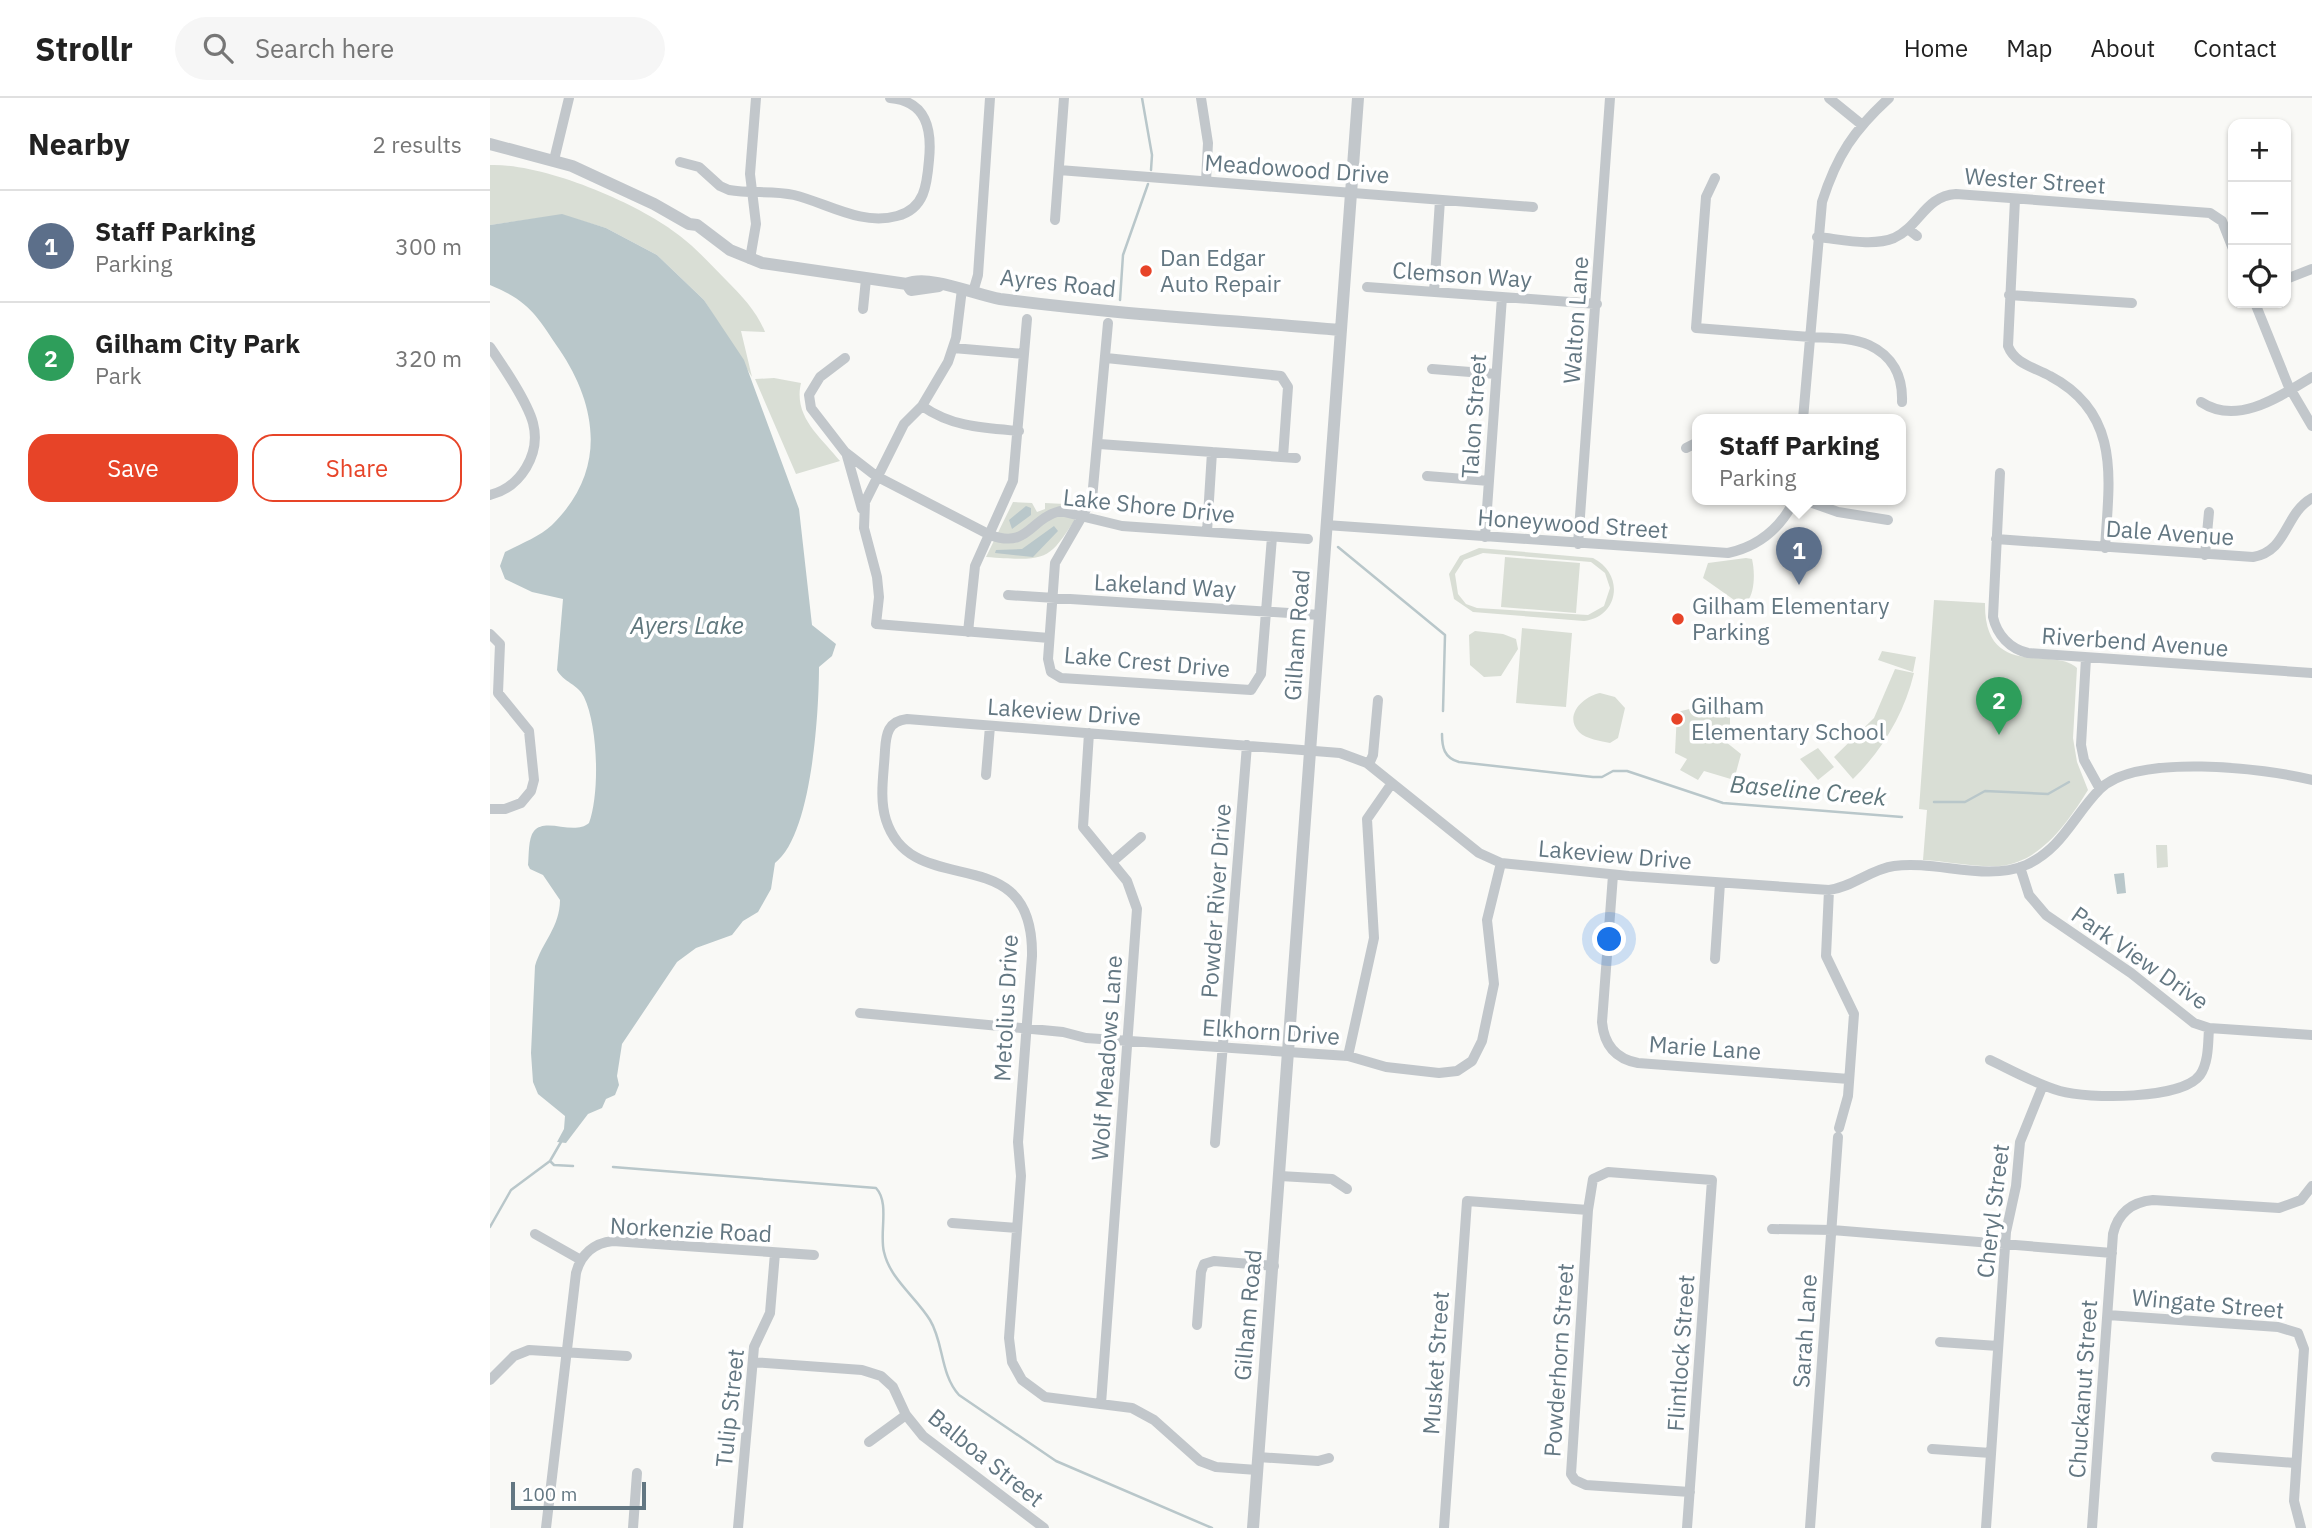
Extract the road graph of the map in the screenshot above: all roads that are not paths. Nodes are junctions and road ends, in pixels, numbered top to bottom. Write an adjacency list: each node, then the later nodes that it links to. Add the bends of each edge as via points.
1 (569, 98): 15 (street)
2 (756, 98): 20 (street)
3 (890, 98): 20 (street, via 917,107 930,128 927,185 913,209 896,217 861,215 834,211 794,195)
4 (990, 98): 33 (street, via 978,275)
5 (1064, 98): 17 (street)
6 (1201, 98): 19 (street, via 1208,143)
7 (1358, 98): 21 (street, Gilham Road)
8 (1610, 98): 38 (street, Walton Lane)
9 (1829, 98): 11 (street)
10 (1889, 98): 11 (street)
11 (1861, 124): 26 (street, via 1830,178)
12 (490, 144): 13 (street, Ayres Road)
13 (514, 151): 14 (street, Ayres Road); 15 (street, Ayres Road)
14 (490, 153)
15 (554, 160): 28 (street, Ayres Road, via 630,192 689,224 692,232 712,244)
16 (680, 162): 20 (street, via 699,167 724,188)
17 (1059, 170): 19 (street, Meadowood Drive); 25 (street)
18 (1715, 178): 44 (street, via 1706,197 1696,328)
19 (1206, 181): 21 (street, Meadowood Drive)
20 (752, 192): 28 (street, via 756,224)
21 (1351, 192): 23 (street, Meadowood Drive); 43 (street, Gilham Road)
22 (2015, 199): 26 (street, Wester Street, via 1944,196 1927,206 1912,233 1878,242); 27 (street, Wester Street, via 2215,215); 35 (street)
23 (1440, 200): 24 (street, Meadowood Drive); 34 (street)
24 (1533, 207)
25 (1055, 220)
26 (1817, 237): 44 (street)
27 (2231, 245)
28 (750, 259): 31 (street, Ayres Road)
29 (2312, 269): 30 (street)
30 (2291, 277)
31 (866, 279): 33 (street, Ayres Road); 40 (street)
32 (1367, 287): 34 (street, Clemson Way)
33 (968, 290): 43 (street, Ayres Road, via 1000,299); 46 (street)
34 (1434, 292): 36 (street, Clemson Way)
35 (2009, 295): 37 (street); 87 (street, via 2006,338 2010,352 2076,393 2100,427 2109,470)
36 (1502, 298): 38 (street, Clemson Way); 51 (street, Talon Street)
37 (2132, 303)
38 (1597, 304): 86 (street, Walton Lane)
39 (2257, 308): 53 (street)
40 (863, 309)
41 (1027, 319): 47 (street)
42 (1108, 323): 49 (street)
43 (1341, 330): 79 (street, Gilham Road)
44 (1809, 337): 54 (street, via 1858,341 1879,351 1898,371); 57 (street)
45 (490, 347): 71 (street, via 530,415 534,439 520,478)
46 (953, 348): 47 (street); 56 (street)
47 (1024, 354): 59 (street)
48 (845, 358): 64 (street, Lake Shore Drive, via 820,377 809,395 811,408)
49 (1106, 358): 60 (street); 65 (street, via 1281,376 1287,387)
50 (1432, 369): 51 (street)
51 (1496, 374): 70 (street, Talon Street)
52 (2312, 377): 53 (street)
53 (2291, 390): 55 (street, via 2238,411 2218,412); 58 (street)
54 (1902, 402)
55 (2201, 402)
56 (922, 406): 59 (street, via 963,426); 68 (street, via 904,424)
57 (1803, 414)
58 (2312, 426)
59 (1019, 431): 81 (street, via 1013,481)
60 (1099, 444): 63 (street); 77 (street, via 1092,499)
61 (1692, 445): 62 (street)
62 (1686, 448)
63 (1212, 452): 65 (street); 80 (street)
64 (845, 453): 68 (street, Lake Shore Drive); 76 (street)
65 (1283, 457): 66 (street)
66 (1296, 458)
67 (2000, 473): 84 (street, Riverbend Avenue)
68 (876, 476): 76 (street); 81 (street, Lake Shore Drive)
69 (1427, 476): 70 (street)
70 (1489, 481): 83 (street, Talon Street)
71 (490, 495)
72 (2312, 498): 88 (street, Dale Avenue, via 2299,508 2283,539 2270,552 2253,557)
73 (1791, 505): 86 (street, Honeywood Street, via 1769,535 1728,554)
74 (1820, 505): 78 (street)
75 (2208, 512): 88 (street)
76 (863, 513): 93 (street, via 877,577 876,624)
77 (1084, 517): 80 (street, Lake Shore Drive, via 1122,526); 81 (street, Lake Shore Drive, via 1060,511 1017,539); 90 (street, via 1058,557)
78 (1888, 520)
79 (1326, 525): 83 (street, Honeywood Street); 92 (street, Gilham Road)
80 (1207, 532): 82 (street, Lake Shore Drive)
81 (990, 535): 93 (street, via 973,574)
82 (1272, 537): 85 (street, Lake Shore Drive); 91 (street, Lake Crest Drive)
83 (1485, 537): 86 (street, Honeywood Street)
84 (1996, 539): 87 (street, Dale Avenue); 96 (street, Riverbend Avenue, via 1993,610 2002,637 2021,652)
85 (1308, 540)
86 (1578, 544)
87 (2105, 548): 88 (street, Dale Avenue)
88 (2205, 555)
89 (1008, 595): 90 (street, Lakeland Way)
90 (1052, 599): 91 (street, Lakeland Way); 95 (street)
91 (1266, 610): 92 (street, Lakeland Way); 95 (street, Lake Crest Drive, via 1260,680 1251,690 1061,678 1048,665)
92 (1320, 615): 103 (street, Gilham Road)
93 (968, 632): 95 (street)
94 (490, 634): 109 (street, via 500,644 498,693 530,734 534,780 521,803)
95 (1049, 638)
96 (2086, 658): 97 (street, Riverbend Avenue); 108 (street, via 2081,745)
97 (2312, 673)
98 (1378, 700): 104 (street)
99 (906, 719): 100 (street, Lakeview Drive); 120 (street, Metolius Drive, via 891,725 886,734 882,798 886,821 916,859 989,878 1017,900 1032,940)
100 (990, 726): 101 (street, Lakeview Drive); 105 (street)
101 (1089, 733): 102 (street, Lakeview Drive); 111 (street, Wolf Meadows Lane, via 1083,827)
102 (1247, 745): 103 (street, Lakeview Drive); 123 (street, Powder River Drive)
103 (1309, 750): 104 (street, Lakeview Drive, via 1349,755); 124 (street, Gilham Road)
104 (1369, 764): 107 (street, Lakeview Drive)
105 (986, 775)
106 (2312, 780): 108 (street, Lakeview Drive, via 2166,766 2125,774)
107 (1392, 783): 112 (street, Lakeview Drive, via 1479,853); 125 (street, via 1367,819 1374,938)
108 (2100, 789): 113 (street, Lakeview Drive, via 2053,847)
109 (490, 809)
110 (1141, 837): 111 (street)
111 (1112, 862): 122 (street, Wolf Meadows Lane, via 1137,902)
112 (1501, 863): 114 (street, Lakeview Drive); 125 (street, Elkhorn Drive, via 1487,919 1494,984 1472,1067 1425,1072)
113 (2020, 867): 116 (street, Lakeview Drive, via 1894,866); 119 (street, Park View Drive, via 2029,895 2046,915 2194,1023)
114 (1613, 875): 115 (street, Lakeview Drive); 127 (street, Marie Lane, via 1602,1022 1613,1052 1639,1063)
115 (1720, 883): 116 (street, Lakeview Drive); 117 (street)
116 (1829, 890): 127 (street, Sarah Lane, via 1826,956 1854,1014)
117 (1715, 959)
118 (860, 1013): 120 (street, Elkhorn Drive)
119 (2210, 1027): 121 (street, Park View Drive); 128 (street, via 2202,1072 2180,1089 2094,1096)
120 (1026, 1029): 122 (street, Elkhorn Drive); 136 (street, Metolius Drive)
121 (2312, 1035)
122 (1127, 1042): 123 (street, Elkhorn Drive); 154 (street, Wolf Meadows Lane)
123 (1224, 1049): 124 (street, Elkhorn Drive); 129 (street, Powder River Drive)
124 (1288, 1054): 125 (street, Elkhorn Drive); 130 (street, Gilham Road)
125 (1348, 1056)
126 (1990, 1060): 128 (street)
127 (1849, 1079): 138 (street, Sarah Lane, via 1839,1132)
128 (2043, 1085): 140 (street, Cheryl Street, via 2020,1142)
129 (1215, 1143)
130 (1280, 1176): 133 (street, via 1332,1179); 145 (street, Gilham Road)
131 (1712, 1180): 134 (street, Powderhorn Street, via 1600,1173 1591,1183); 164 (street, Flintlock Street)
132 (2312, 1186): 142 (street, Chuckanut Street, via 2301,1200 2278,1208 2153,1200 2137,1203 2117,1221)
133 (1347, 1189)
134 (1588, 1210): 164 (street, Powderhorn Street, via 1568,1475 1586,1485); 170 (street, Musket Street, via 1467,1201)
135 (952, 1223): 136 (street)
136 (1017, 1228): 154 (street, Metolius Drive, via 1009,1345 1014,1368 1022,1380 1045,1396)
137 (1772, 1229): 138 (street)
138 (1832, 1230): 140 (street); 172 (street, Sarah Lane)
139 (535, 1234): 144 (street)
140 (2005, 1244): 142 (street); 149 (street, Cheryl Street)
141 (775, 1253): 143 (street, Norkenzie Road); 144 (street, Norkenzie Road, via 613,1241 598,1245); 152 (street, Tulip Street, via 769,1313)
142 (2112, 1253): 146 (street, Chuckanut Street)
143 (814, 1255)
144 (581, 1260): 150 (street)
145 (1274, 1266): 147 (street, via 1204,1264); 161 (street, Gilham Road)
146 (2108, 1315): 162 (street, Wingate Street, via 2278,1327 2298,1333 2304,1349); 174 (street, Chuckanut Street)
147 (1197, 1325)
148 (1940, 1342): 149 (street)
149 (1998, 1346): 158 (street, Cheryl Street)
150 (566, 1352): 151 (street); 153 (street, via 522,1352); 165 (street)
151 (627, 1356)
152 (753, 1362): 155 (street, Balboa Street, via 873,1373 893,1387); 167 (street, Tulip Street)
153 (490, 1380)
154 (1101, 1404): 161 (street, Metolius Drive, via 1140,1411 1206,1464)
155 (906, 1415): 156 (street, Balboa Street); 168 (street, Balboa Street, via 937,1448)
156 (869, 1442)
157 (1932, 1449): 158 (street)
158 (1991, 1453): 173 (street, Cheryl Street)
159 (2216, 1457): 162 (street)
160 (1329, 1458): 161 (street)
161 (1258, 1463): 169 (street, Gilham Road)
162 (2295, 1463): 175 (street, Wingate Street, via 2294,1503)
163 (637, 1473): 166 (street)
164 (1690, 1492): 171 (street, Flintlock Street)
165 (545, 1528)
166 (633, 1528)
167 (737, 1528)
168 (1044, 1528)
169 (1253, 1528)
170 (1444, 1528)
171 (1687, 1528)
172 (1810, 1528)
173 (1986, 1528)
174 (2092, 1528)
175 (2301, 1528)

